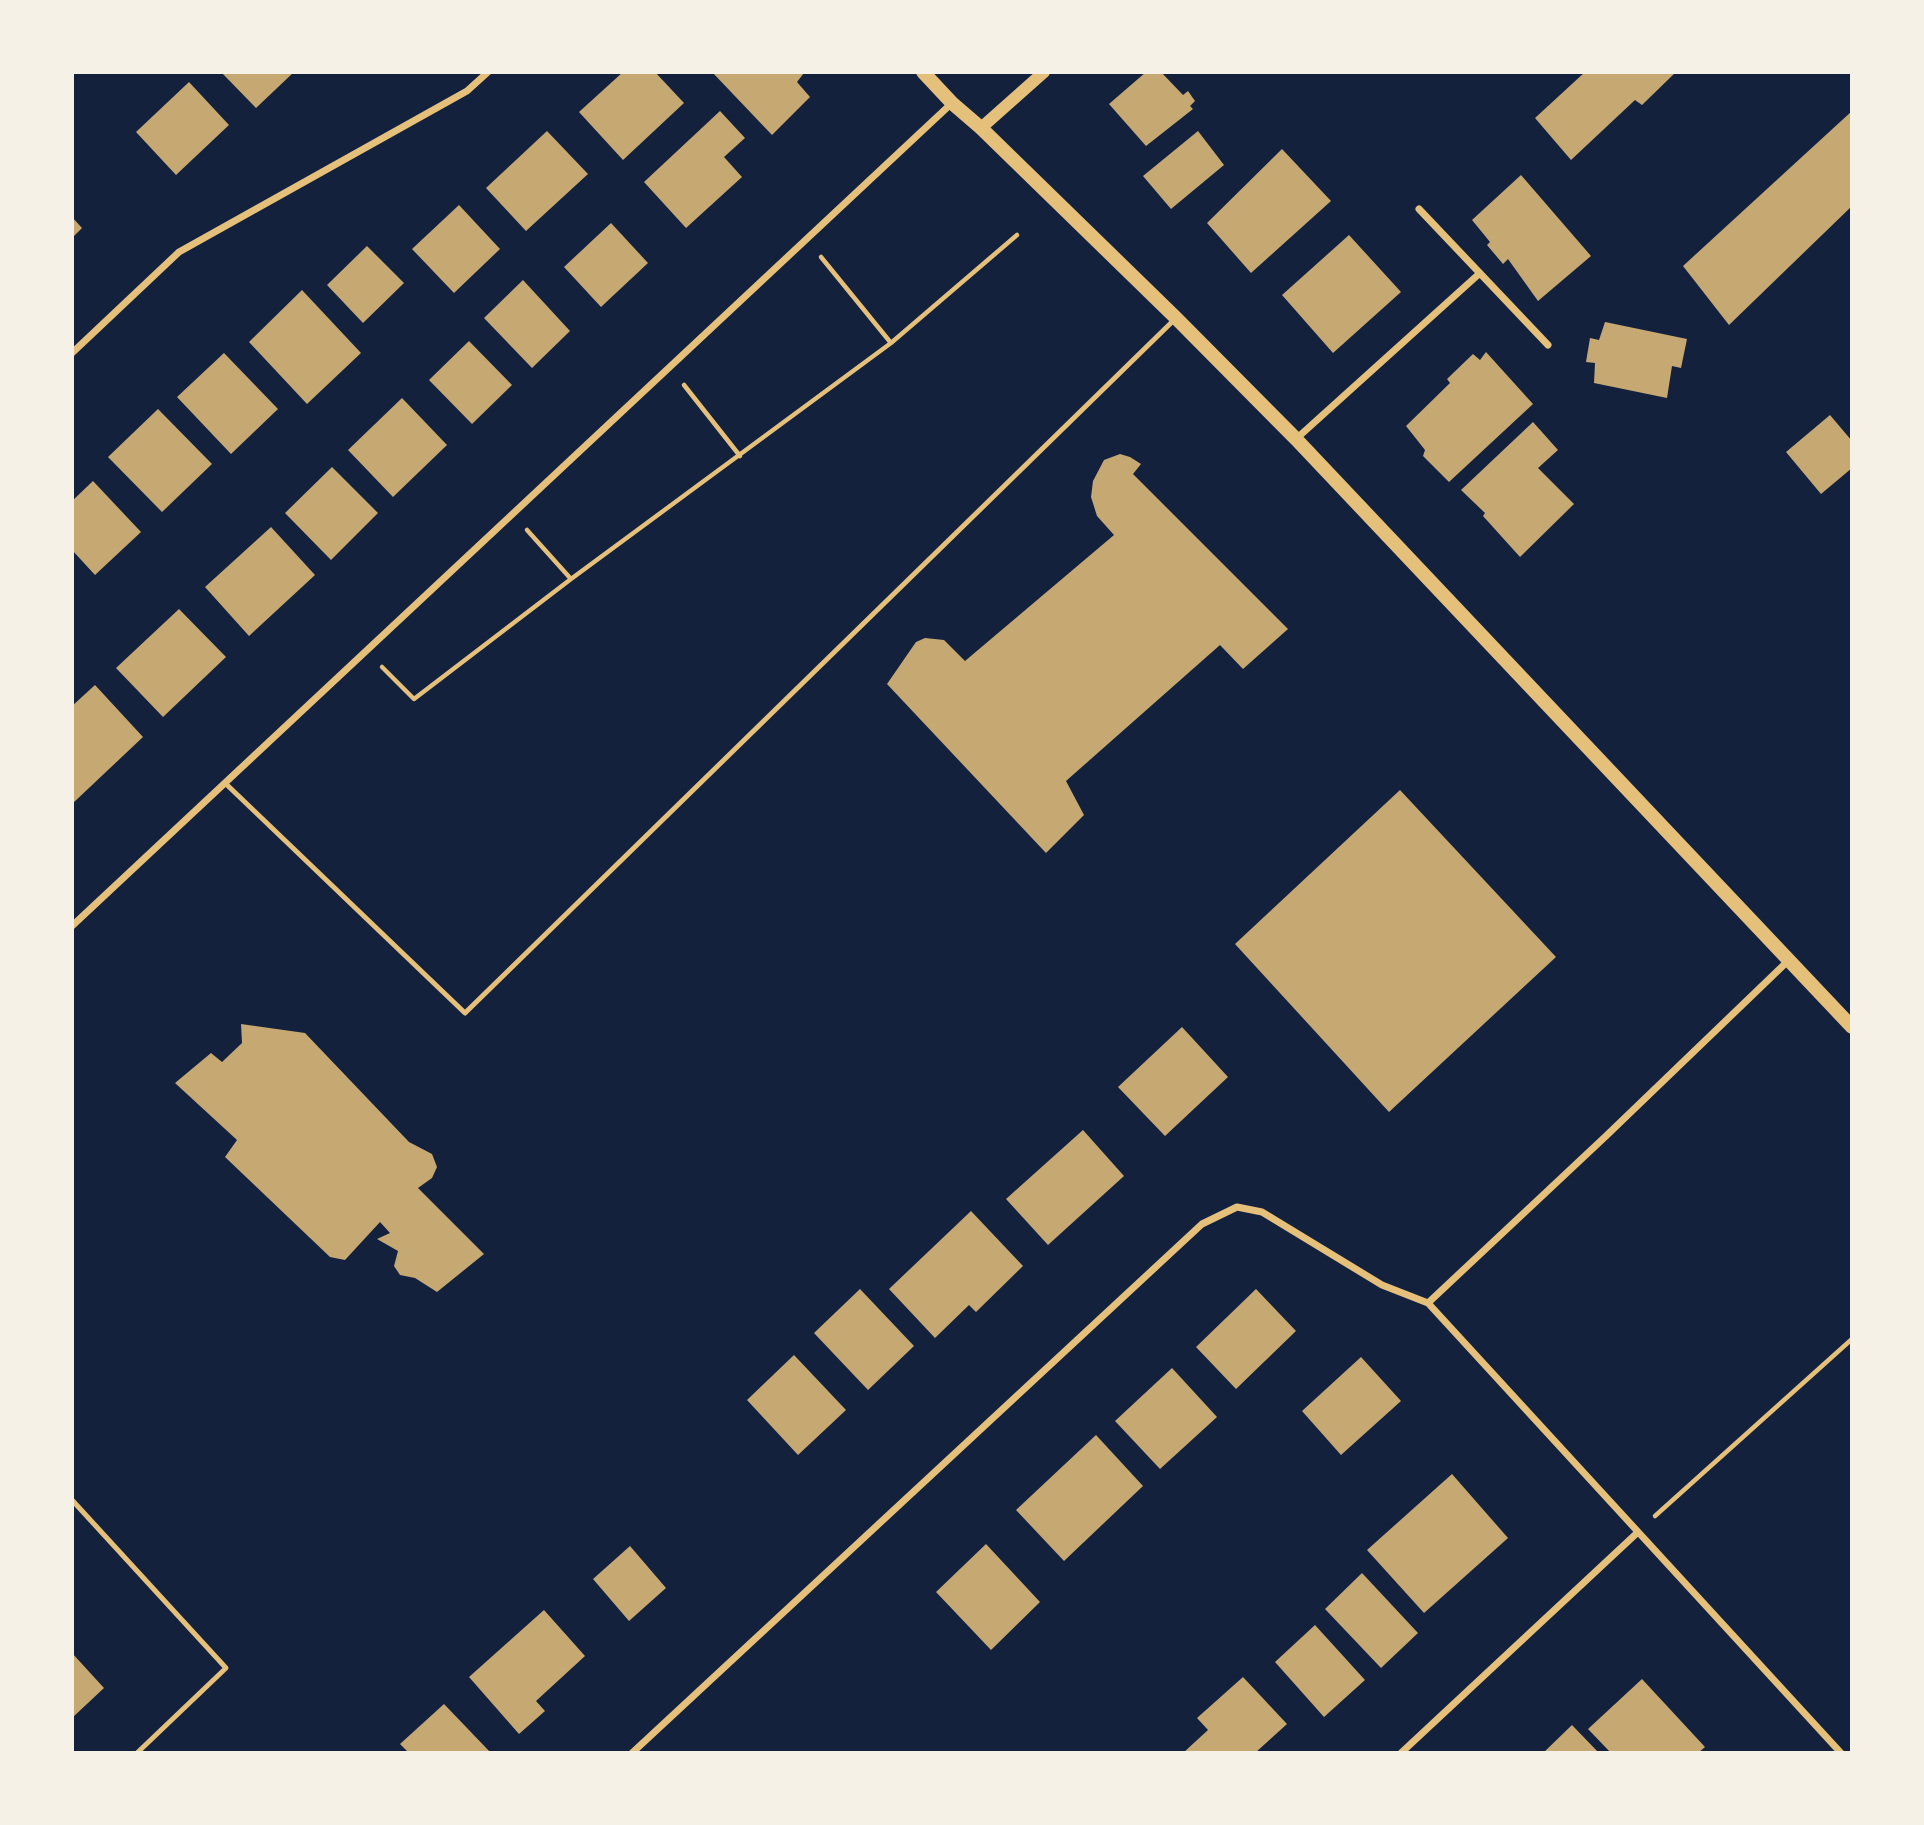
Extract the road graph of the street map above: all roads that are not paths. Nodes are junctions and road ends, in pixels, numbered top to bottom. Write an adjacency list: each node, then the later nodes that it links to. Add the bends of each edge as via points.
1 (488, 72): 10 (street, via 467,91 179,252)
2 (923, 72): 4 (main road)
3 (1044, 72): 5 (street)
4 (952, 103): 5 (main road); 12 (street)
5 (981, 128): 8 (main road)
6 (1419, 209): 7 (street)
7 (1480, 273): 9 (street); 11 (street)
8 (1176, 318): 11 (main road); 12 (lane, via 465,1013)
9 (1548, 345)
10 (72, 353)
11 (1296, 439): 14 (main road)
12 (225, 783): 13 (street)
13 (72, 926)
14 (1790, 959): 15 (main road); 16 (street)
15 (1852, 1027)
16 (1428, 1303): 18 (street); 20 (street, via 1381,1285 1262,1212 1237,1207 1202,1224)
17 (72, 1500): 19 (lane, via 226,1668)
18 (1637, 1533): 21 (street); 22 (street)
19 (137, 1753)
20 (632, 1753)
21 (1401, 1753)
22 (1841, 1753)

